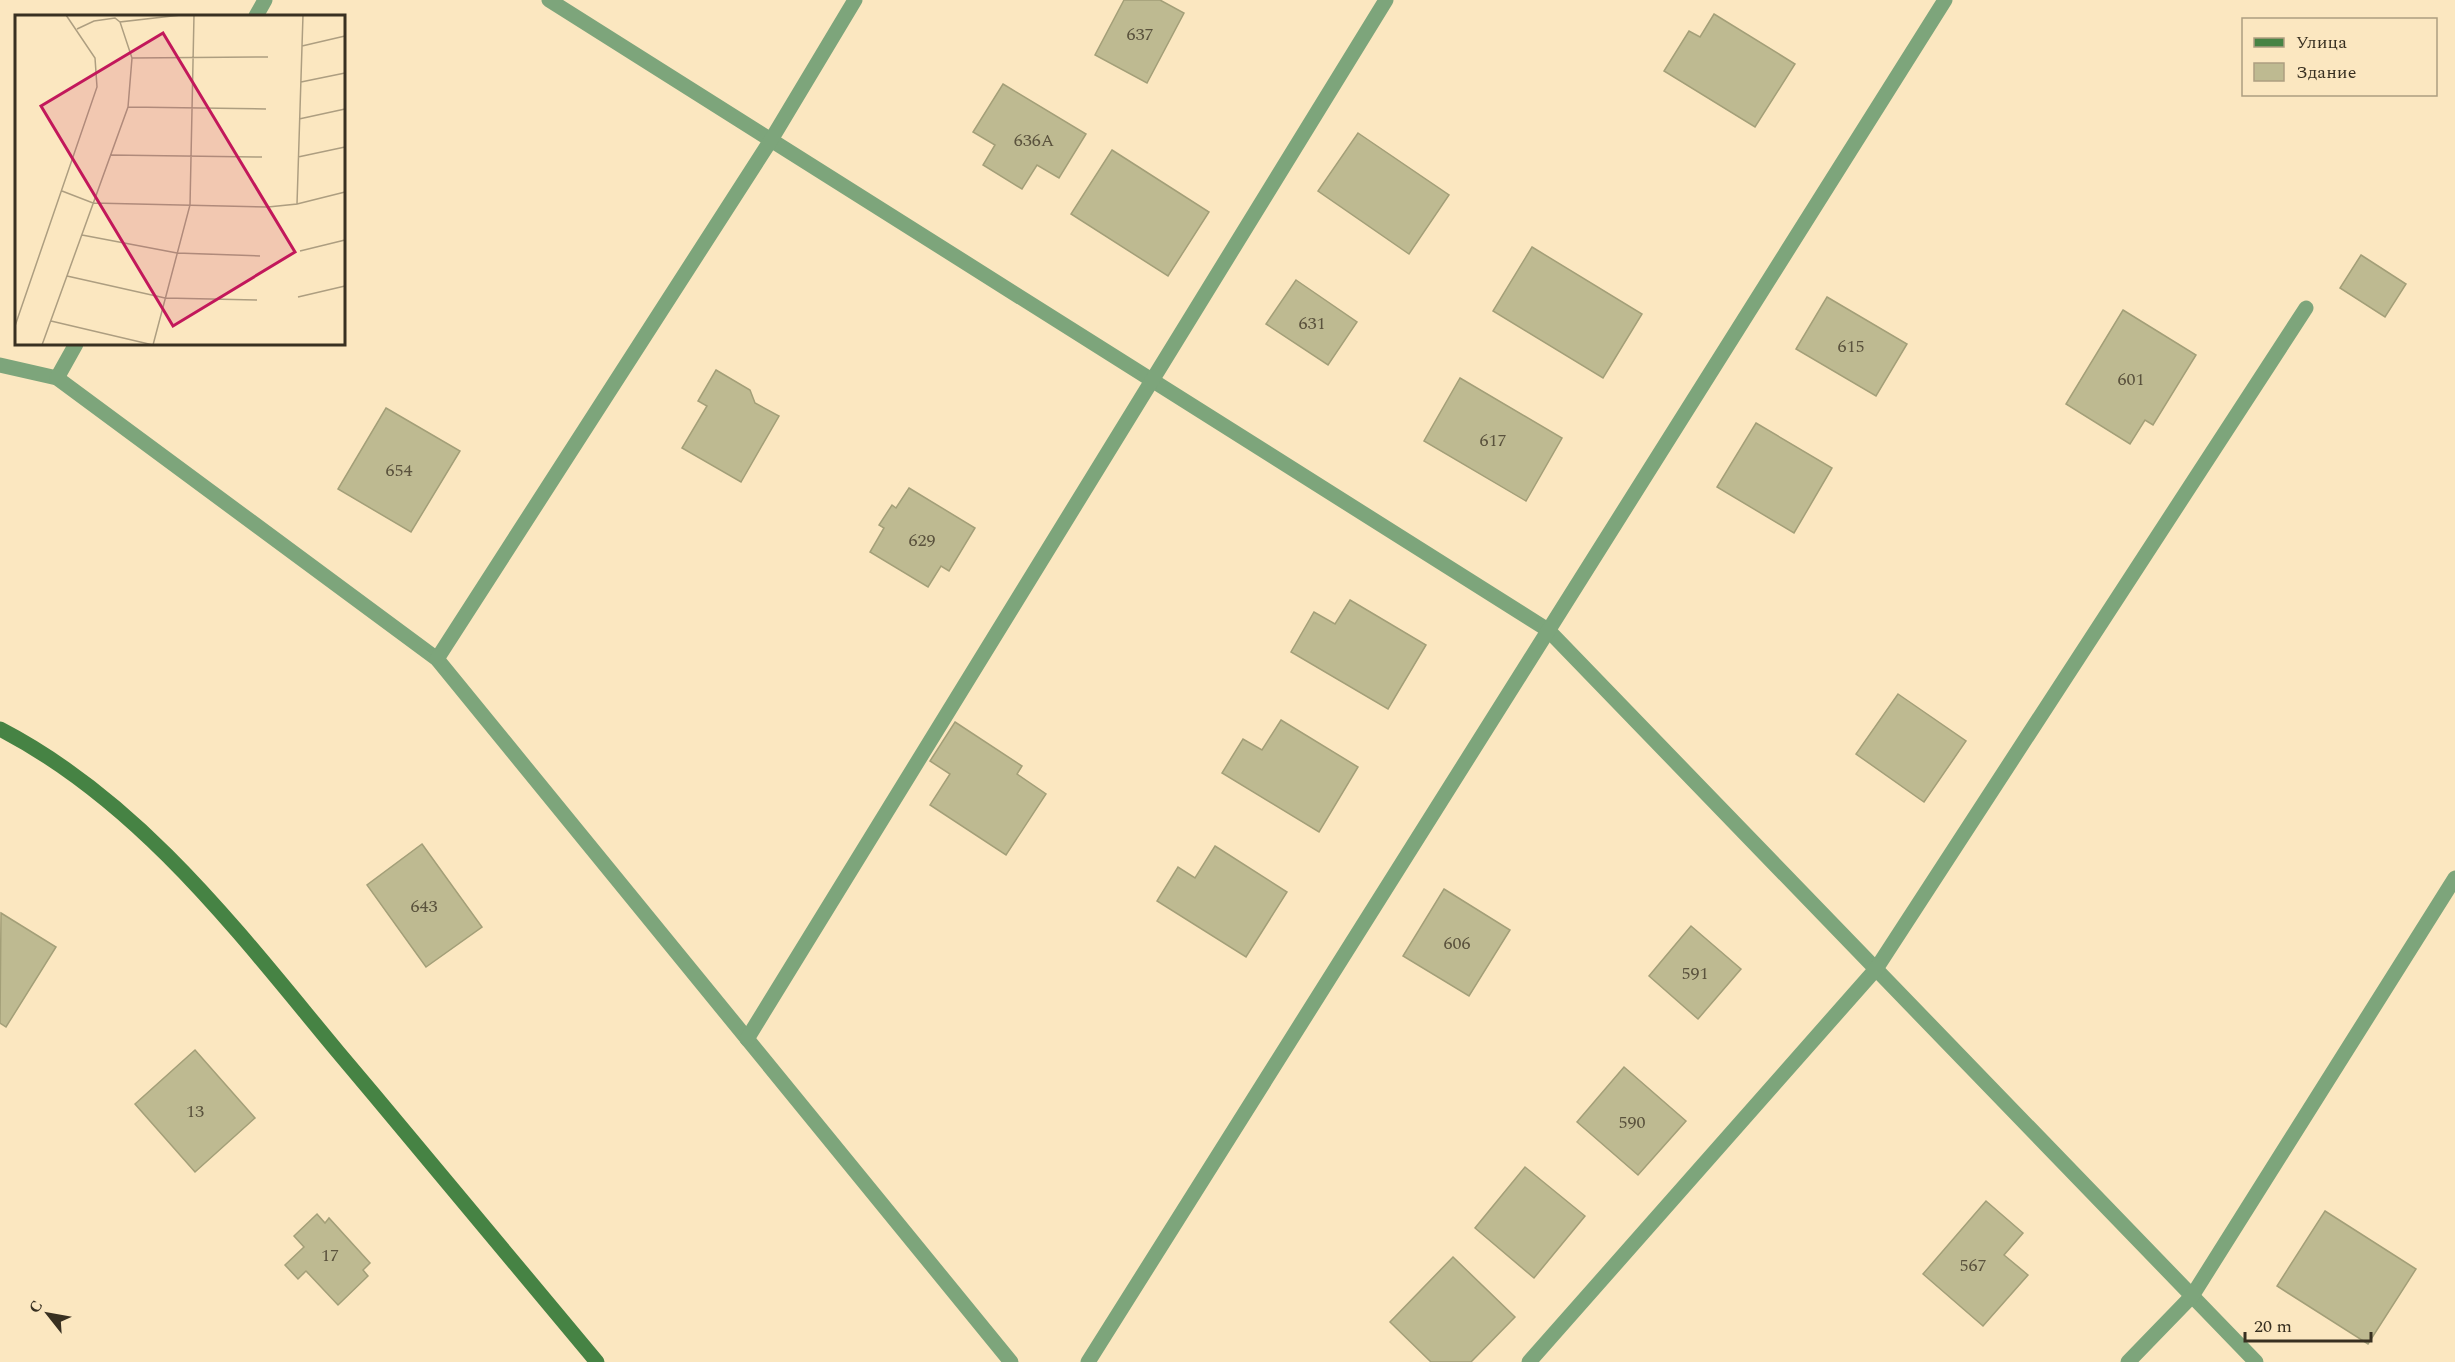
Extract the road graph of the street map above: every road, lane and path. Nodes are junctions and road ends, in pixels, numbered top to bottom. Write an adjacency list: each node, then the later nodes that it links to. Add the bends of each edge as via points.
1 (265, 0): 6 (street)
2 (549, 0): 7 (street)
3 (855, 0): 7 (street)
4 (1386, 0): 12 (street)
5 (1945, 0): 13 (street)
6 (257, 15)
7 (771, 140): 12 (street); 14 (street)
8 (2306, 308): 17 (street)
9 (75, 345): 11 (street)
10 (0, 365): 11 (street)
11 (57, 378): 14 (street)
12 (1153, 381): 13 (street); 18 (street)
13 (1548, 630): 17 (street); 22 (street)
14 (437, 659): 18 (street)
15 (0, 729): 20 (street, via 65,768 163,851 231,924)
16 (2455, 878): 19 (street)
17 (1876, 969): 19 (street); 23 (street)
18 (747, 1038): 21 (street)
19 (2192, 1296): 24 (street); 25 (street)
20 (597, 1362)
21 (1011, 1362)
22 (1088, 1362)
23 (1529, 1362)
24 (2128, 1362)
25 (2256, 1362)

